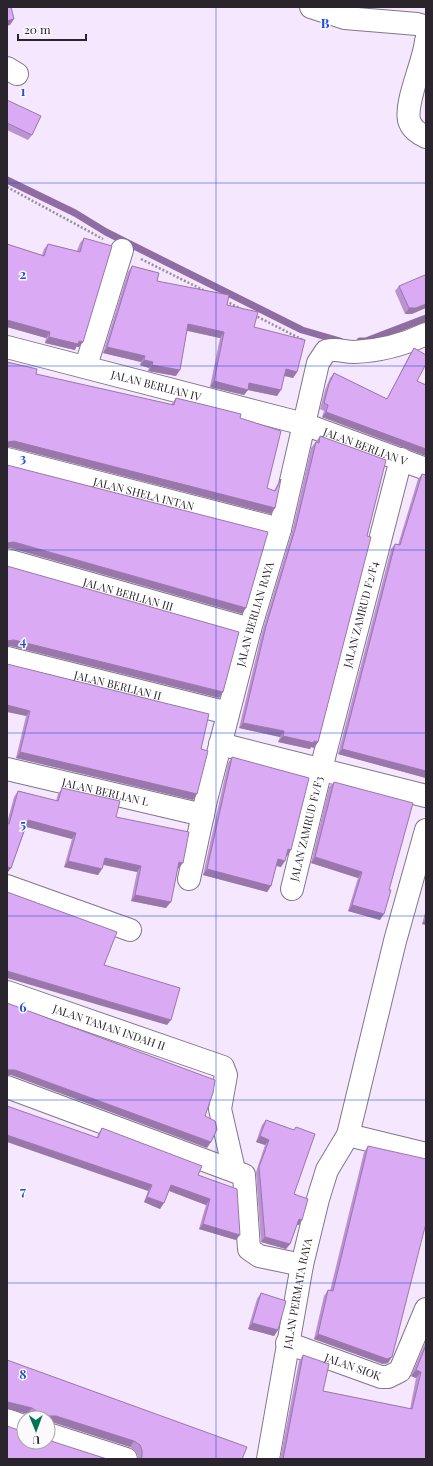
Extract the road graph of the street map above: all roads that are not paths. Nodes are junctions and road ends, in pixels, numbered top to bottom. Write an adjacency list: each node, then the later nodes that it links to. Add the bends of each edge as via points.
1 (311, 7): 2 (street, via 345,18 417,24 424,26)
2 (426, 31)
3 (426, 41): 4 (street, via 410,103 409,119 415,130)
4 (426, 137)
5 (122, 250): 8 (street)
6 (426, 334): 9 (street, JALAN BERLIAN RAYA, via 406,343 373,351 326,351 318,363)
7 (7, 347): 8 (street, JALAN BERLIAN IV)
8 (86, 366): 9 (street, JALAN BERLIAN IV)
9 (304, 424): 11 (street, JALAN BERLIAN V); 13 (street, JALAN BERLIAN RAYA)
10 (7, 459): 13 (street, JALAN SHELA INTAN)
11 (401, 459): 12 (street, JALAN BERLIAN V); 20 (street, JALAN ZAMRUD F2/F4)
12 (426, 469)
13 (280, 529): 15 (street, JALAN BERLIAN RAYA)
14 (7, 560): 15 (street, JALAN BERLIAN III)
15 (250, 629): 17 (street, JALAN BERLIAN RAYA)
16 (7, 658): 17 (street, JALAN BERLIAN II)
17 (228, 714): 18 (street, JALAN BERLIAN RAYA)
18 (220, 744): 20 (street); 22 (street, JALAN BERLIAN RAYA)
19 (7, 768): 22 (street, JALAN BERLIAN L)
20 (321, 769): 21 (street); 26 (street, JALAN ZAMRUD F1/F3)
21 (426, 796)
22 (203, 814): 24 (street, JALAN BERLIAN RAYA)
23 (426, 830): 30 (street, JALAN PERMATA RAYA, via 395,941)
24 (189, 879)
25 (7, 886): 27 (street)
26 (292, 889)
27 (130, 930)
28 (7, 992): 32 (street, JALAN TAMAN INDAH II, via 223,1067 226,1075 220,1109)
29 (7, 1087): 32 (street)
30 (348, 1135): 31 (street); 33 (street, JALAN PERMATA RAYA, via 327,1170)
31 (426, 1154)
32 (234, 1170): 33 (street, via 244,1175 250,1249 259,1256)
33 (302, 1264): 35 (street, JALAN PERMATA RAYA)
34 (426, 1309): 35 (street, JALAN SIOK, via 400,1371 388,1377 381,1377)
35 (287, 1344): 38 (street, JALAN PERMATA RAYA)
36 (56, 1437): 37 (street)
37 (126, 1459)
38 (268, 1459)

